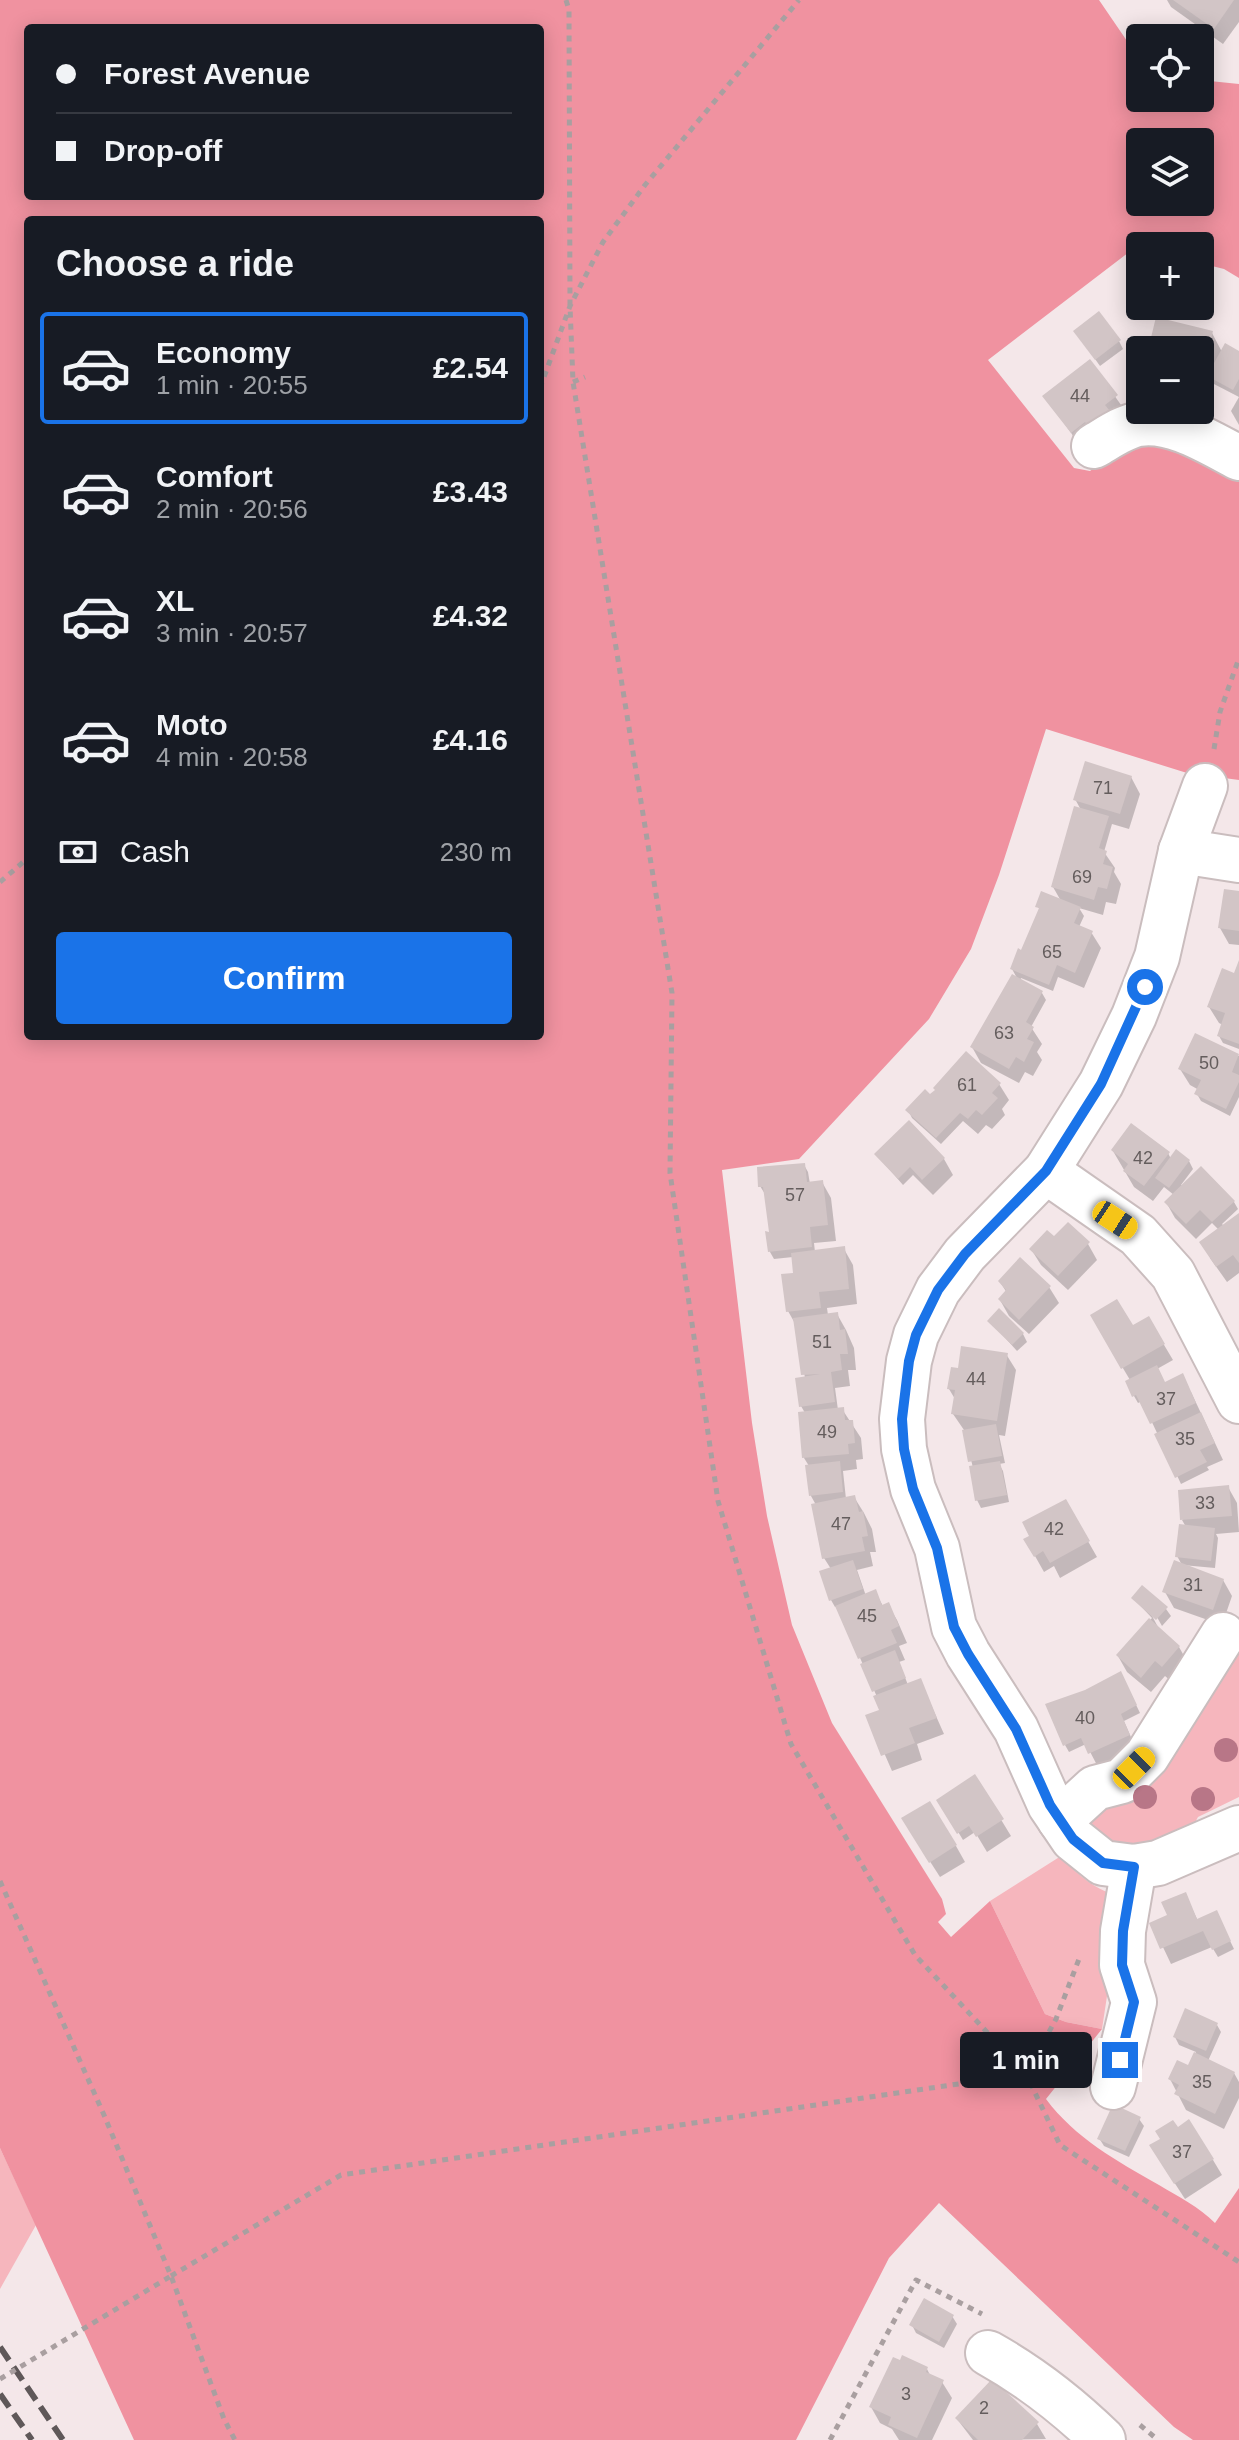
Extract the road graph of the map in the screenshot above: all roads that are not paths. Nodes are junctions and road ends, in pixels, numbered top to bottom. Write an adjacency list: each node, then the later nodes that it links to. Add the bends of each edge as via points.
1 (1094, 446): 2 (street, via 1120,430 1159,424 1200,437)
2 (1239, 458)
3 (1205, 786): 4 (street)
4 (1181, 851): 5 (street); 6 (street, via 1157,957 1134,1016 1101,1084)
5 (1239, 860)
6 (1046, 1171): 7 (street, via 1138,1235 1173,1274); 9 (street, via 965,1254 938,1290 916,1335 902,1419 913,1489 937,1548 954,1627 1016,1729)
7 (1239, 1401)
8 (1223, 1635): 9 (street, via 1147,1756 1122,1781 1095,1788)
9 (1060, 1820): 11 (street, via 1073,1839 1103,1863)
10 (1239, 1828): 11 (street, via 1158,1863)
11 (1134, 1867): 12 (street, via 1122,1965 1134,2002)
12 (1113, 2087)
13 (988, 2353): 14 (street, via 1024,2373)
14 (1103, 2440)

